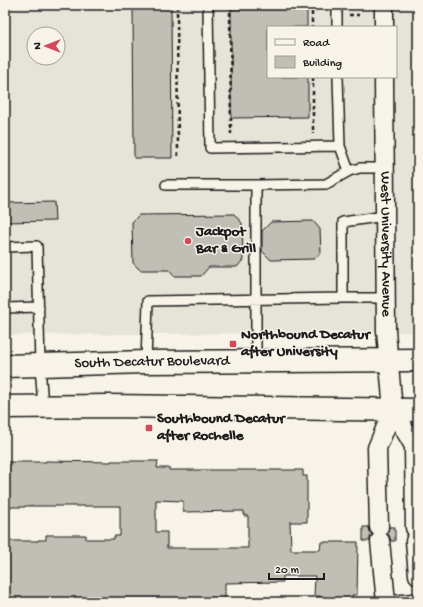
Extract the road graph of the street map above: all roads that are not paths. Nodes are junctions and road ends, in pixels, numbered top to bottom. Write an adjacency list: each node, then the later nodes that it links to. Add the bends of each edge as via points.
1 (208, 5): 8 (lane, via 210,148)
2 (337, 5): 4 (lane)
3 (384, 5): 5 (street)
4 (337, 26)
5 (384, 26)
6 (338, 78): 8 (lane)
7 (384, 78): 9 (street, West University Avenue)
8 (340, 146): 10 (lane)
9 (384, 168): 10 (lane, via 360,168); 13 (street, West University Avenue)
10 (349, 171): 11 (lane, via 326,184)
11 (256, 184): 12 (lane); 17 (lane)
12 (166, 185)
13 (385, 216): 15 (lane, via 343,222); 16 (street, West University Avenue)
14 (5, 247): 18 (lane, via 37,246)
15 (343, 298): 16 (lane); 17 (lane)
16 (385, 298): 20 (street, West University Avenue)
17 (256, 299): 22 (lane); 23 (lane, via 148,301)
18 (39, 307): 19 (lane); 24 (lane)
19 (5, 308)
20 (389, 360): 21 (main road, South Decatur Boulevard); 22 (main road, South Decatur Boulevard); 28 (street, West University Avenue)
21 (418, 360)
22 (256, 361): 23 (main road, South Decatur Boulevard)
23 (146, 362): 24 (main road, South Decatur Boulevard)
24 (40, 365): 25 (main road, South Decatur Boulevard); 26 (lane)
25 (5, 366)
26 (43, 407): 27 (main road); 28 (main road)
27 (5, 408)
28 (393, 410): 29 (main road); 30 (street, via 414,446); 32 (street, via 377,448 380,534)
29 (418, 410)
30 (418, 575)
31 (418, 598): 32 (lane)
32 (386, 602)

